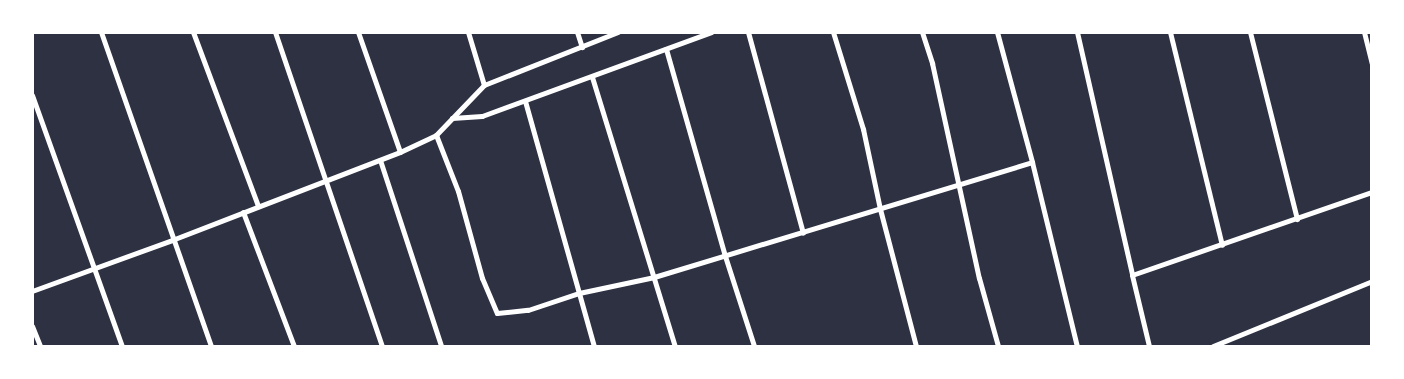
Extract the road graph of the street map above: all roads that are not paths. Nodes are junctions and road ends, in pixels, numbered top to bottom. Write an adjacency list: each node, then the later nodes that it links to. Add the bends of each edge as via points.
1 (101, 32): 37 (street)
2 (193, 32): 32 (street)
3 (275, 32): 29 (street)
4 (358, 32): 26 (street)
5 (468, 32): 21 (street)
6 (578, 32): 17 (street)
7 (618, 32): 17 (street)
8 (711, 32): 18 (street)
9 (748, 32): 36 (street)
10 (833, 32): 33 (street, via 863,129)
11 (922, 32): 30 (street)
12 (997, 32): 28 (street)
13 (1077, 32): 41 (street)
14 (1170, 32): 38 (street)
15 (1250, 32): 35 (street)
16 (1364, 32): 19 (street)
17 (582, 47): 21 (street)
18 (666, 49): 20 (street); 39 (street)
19 (1372, 63)
20 (592, 77): 23 (street); 42 (street)
21 (484, 85): 24 (street)
22 (32, 95): 40 (street)
23 (525, 101): 24 (street, via 482,116); 45 (street)
24 (452, 118): 25 (street)
25 (436, 135): 26 (street); 45 (street, via 458,191 482,278 497,312 528,310)
26 (400, 152): 27 (street)
27 (380, 160): 29 (street); 53 (street)
28 (1032, 162): 30 (street); 59 (street)
29 (326, 179): 32 (street); 52 (street)
30 (959, 183): 33 (street); 58 (street, via 979,278)
31 (1372, 192): 35 (street)
32 (258, 206): 34 (street)
33 (880, 209): 36 (street); 57 (street)
34 (243, 212): 37 (street); 51 (street)
35 (1297, 218): 38 (street)
36 (803, 233): 39 (street)
37 (172, 240): 40 (street); 50 (street)
38 (1222, 245): 41 (street)
39 (725, 256): 42 (street); 56 (street)
40 (92, 268): 44 (street); 49 (street)
41 (1132, 275): 60 (street)
42 (654, 276): 45 (street); 55 (street)
43 (1372, 281): 47 (street)
44 (32, 290)
45 (579, 293): 54 (street)
46 (32, 326): 48 (street)
47 (1220, 345): 61 (street)
48 (40, 346)
49 (122, 346)
50 (211, 346)
51 (294, 346)
52 (382, 346)
53 (441, 346)
54 (594, 346)
55 (675, 346)
56 (754, 346)
57 (916, 346)
58 (998, 346)
59 (1077, 346)
60 (1149, 346)
61 (1213, 346)

